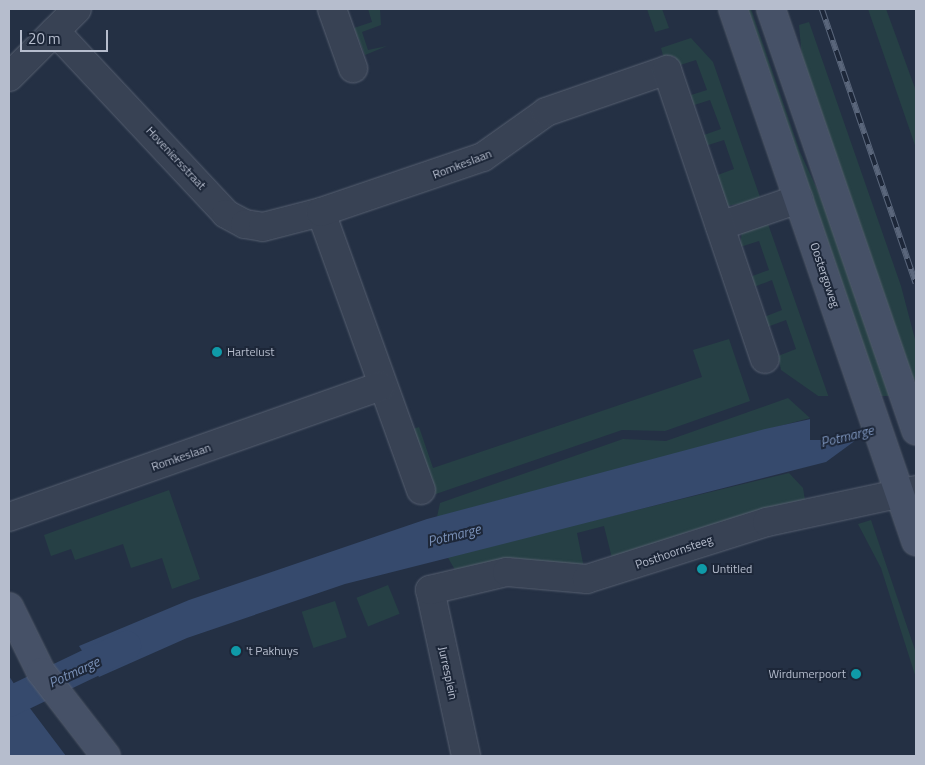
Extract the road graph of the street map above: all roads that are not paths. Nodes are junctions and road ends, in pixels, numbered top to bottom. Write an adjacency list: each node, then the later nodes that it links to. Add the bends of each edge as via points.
1 (78, 9): 5 (street)
2 (332, 9): 6 (street)
3 (733, 9): 8 (main road, Oostergoweg)
4 (771, 9): 13 (main road)
5 (55, 31): 7 (street); 9 (street, Hoveniersstraat, via 226,214 245,224 275,226)
6 (353, 68)
7 (9, 77)
8 (799, 199): 10 (street); 15 (main road, Oostergoweg, via 885,447)
9 (321, 212): 10 (street, Romkeslaan, via 483,157 546,112 667,70); 12 (street)
10 (720, 226): 11 (street, Romkeslaan)
11 (765, 359)
12 (381, 386): 14 (street); 16 (street, Romkeslaan)
13 (916, 431)
14 (421, 490)
15 (908, 492): 17 (main road, Oostergoweg); 18 (street, Posthoornsteeg, via 767,522 587,579 507,572)
16 (9, 517)
17 (916, 541)
18 (430, 590): 21 (street, Jurresplein)
19 (9, 607): 20 (main road, via 41,672)
20 (106, 756)
21 (466, 756)

